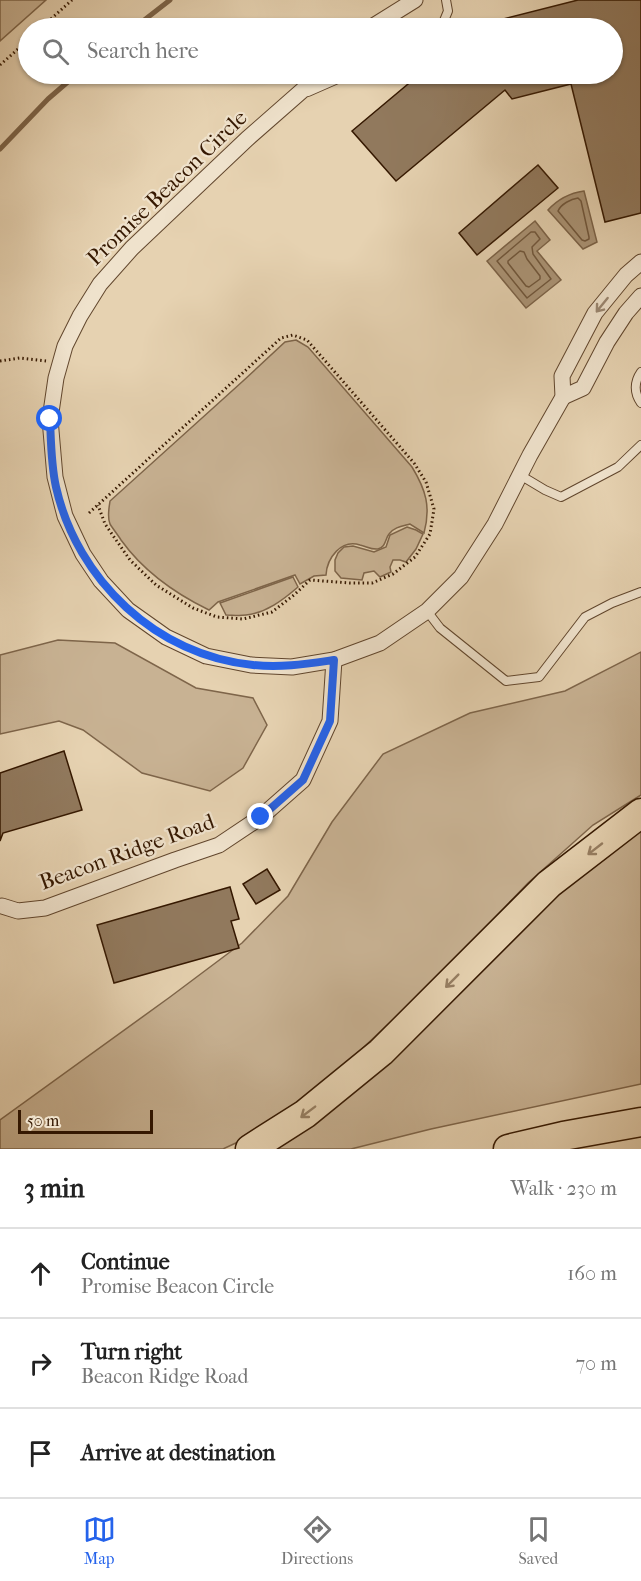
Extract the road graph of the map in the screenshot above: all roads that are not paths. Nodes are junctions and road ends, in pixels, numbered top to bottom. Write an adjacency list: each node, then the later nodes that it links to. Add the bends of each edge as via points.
1 (415, 0): 3 (street)
2 (446, 0): 4 (lane)
3 (386, 18)
4 (445, 18)
5 (310, 84): 7 (street, Promise Beacon Circle)
6 (327, 84): 7 (lane)
7 (293, 99): 17 (street, Promise Beacon Circle, via 140,240 100,284 65,346 56,378 50,419 52,461 65,516 83,554 128,610 166,637 206,656 251,665 292,667)
8 (641, 262): 11 (street, Promise Beacon Circle, one-way to 11, via 595,313 562,375)
9 (641, 296): 11 (street, Promise Beacon Circle, via 607,342 583,388)
10 (641, 372): 12 (lane, via 635,388)
11 (563, 397): 14 (street, Promise Beacon Circle)
12 (641, 403)
13 (641, 445): 14 (lane, via 618,467 561,497)
14 (520, 475): 16 (street, Promise Beacon Circle, via 461,577)
15 (641, 592): 16 (lane, via 585,617 539,677 506,681 440,628)
16 (427, 611): 17 (street, Promise Beacon Circle, via 380,643)
17 (334, 660): 19 (street, Beacon Ridge Road, via 330,721 303,780 261,817 219,845 45,908 18,912)
18 (641, 813): 21 (highway, one-way to 21, via 549,884 381,1052 305,1114)
19 (2, 906)
20 (641, 1122): 22 (highway)
21 (250, 1149)
22 (508, 1149)

